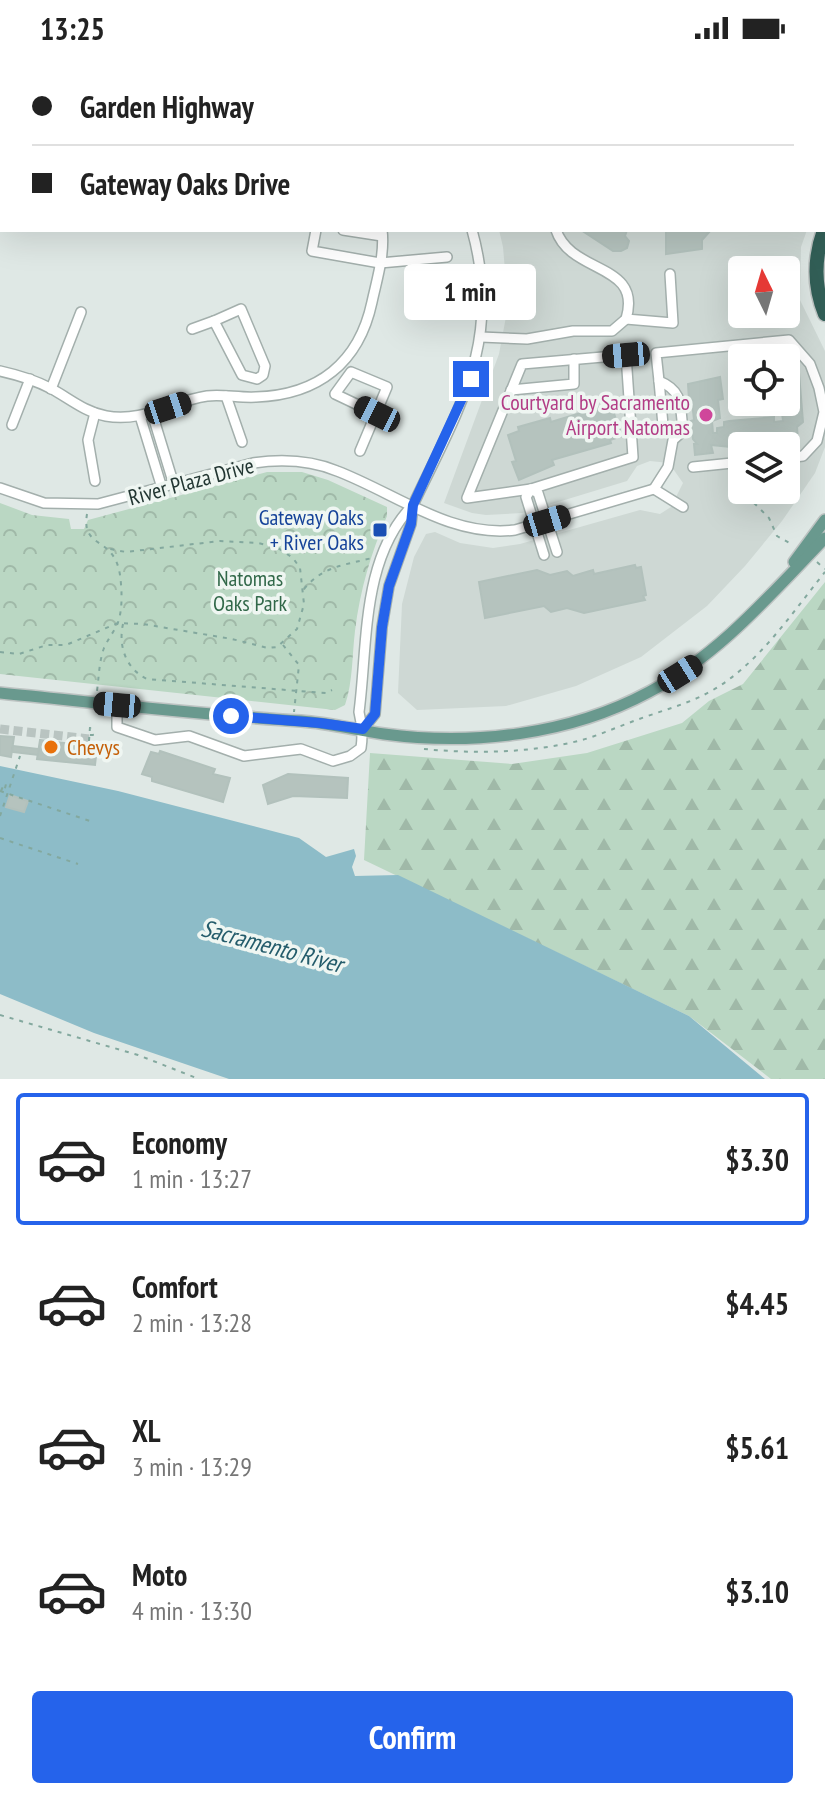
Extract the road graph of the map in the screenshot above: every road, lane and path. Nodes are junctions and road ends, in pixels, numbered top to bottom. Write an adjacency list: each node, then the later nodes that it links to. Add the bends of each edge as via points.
1 (316, 232): 7 (street, via 312,251)
2 (472, 232): 14 (street, via 483,294)
3 (557, 232): 11 (street, via 561,244 625,284)
4 (823, 232): 10 (highway, via 817,271)
5 (382, 233): 7 (street)
6 (447, 257): 7 (street)
7 (380, 263): 17 (street, via 367,322)
8 (670, 274): 11 (street, via 673,323)
9 (81, 312): 22 (street)
10 (825, 314)
11 (626, 319): 14 (street, via 612,331 527,339)
12 (214, 321): 13 (street); 19 (street, via 242,375); 19 (street, via 241,309 265,366)
13 (192, 329)
14 (481, 337): 45 (street, via 465,395)
15 (574, 359): 23 (street, via 522,364); 23 (street, via 574,384); 41 (street, via 626,355 633,457)
16 (0, 371): 18 (street)
17 (335, 372): 21 (street); 25 (street, via 293,391)
18 (30, 379): 22 (street); 30 (street)
19 (257, 379): 25 (street)
20 (659, 381): 31 (street); 34 (street, via 656,353 789,340 810,364 824,412 817,441); 42 (street, via 679,398 683,431 673,440 668,467)
21 (343, 382): 28 (street, via 335,394); 28 (street, via 351,372 387,387)
22 (51, 389): 26 (street)
23 (511, 390): 41 (street, via 467,498)
24 (226, 396): 25 (street); 27 (street, via 198,398); 32 (street)
25 (258, 397)
26 (95, 413): 29 (street); 37 (street, via 88,440)
27 (152, 413): 29 (street); 38 (street)
28 (377, 414): 33 (street)
29 (140, 416): 40 (street)
30 (12, 425)
31 (663, 425)
32 (242, 442)
33 (360, 451)
34 (800, 456)
35 (728, 463): 36 (street)
36 (693, 467)
37 (95, 481)
38 (174, 485): 40 (street, River Plaza Drive); 45 (street, River Plaza Drive, via 253,463 297,461 336,470)
39 (0, 488): 44 (street, River Plaza Drive, via 44,503)
40 (162, 488): 44 (street, River Plaza Drive)
41 (531, 489): 48 (street, via 538,493); 49 (street, via 526,497)
42 (654, 489): 46 (street); 48 (street, River Plaza Drive)
43 (755, 504): 52 (path, via 782,541)
44 (85, 505): 51 (path, via 86,532)
45 (413, 505): 49 (street, River Plaza Drive, via 475,530 502,532); 71 (street, via 387,596 375,714); 71 (street, via 398,520 373,586 359,712)
46 (683, 507)
47 (825, 520): 52 (main road)
48 (547, 521): 49 (street, River Plaza Drive); 54 (street)
49 (534, 524): 55 (street)
50 (825, 538): 59 (main road)
51 (110, 549): 53 (path); 57 (path)
52 (803, 549): 59 (main road)
53 (126, 552): 57 (path); 58 (path, via 220,541 258,543 293,558)
54 (557, 552)
55 (544, 555)
56 (373, 557): 58 (path, via 333,566)
57 (117, 561): 60 (path)
58 (304, 589): 62 (path, via 297,629)
59 (768, 598): 71 (main road, via 694,665 646,694 594,715 541,730 489,736 432,738)
60 (118, 623): 61 (path); 63 (path, via 66,645); 67 (path, via 103,651)
61 (124, 623): 62 (path, via 262,648); 65 (path, via 120,639 142,677)
62 (282, 644): 65 (path, via 299,665)
63 (0, 652)
64 (332, 690): 65 (path)
65 (298, 691): 69 (path)
66 (0, 693): 67 (main road)
67 (96, 703): 68 (main road)
68 (117, 705): 71 (main road); 71 (street, via 117,727 155,740 189,736 244,756 301,749 342,760 361,748)
69 (294, 713)
70 (91, 728): 72 (path)
71 (363, 729)
72 (89, 741)
73 (20, 756): 75 (path, bridge)
74 (0, 791): 75 (path, via 6,784); 77 (path)
75 (8, 794): 76 (path, bridge)
76 (0, 816)
77 (90, 821)
78 (0, 838): 79 (path)
79 (78, 864)
80 (0, 1015): 81 (path, via 138,1055)
81 (199, 1079)

